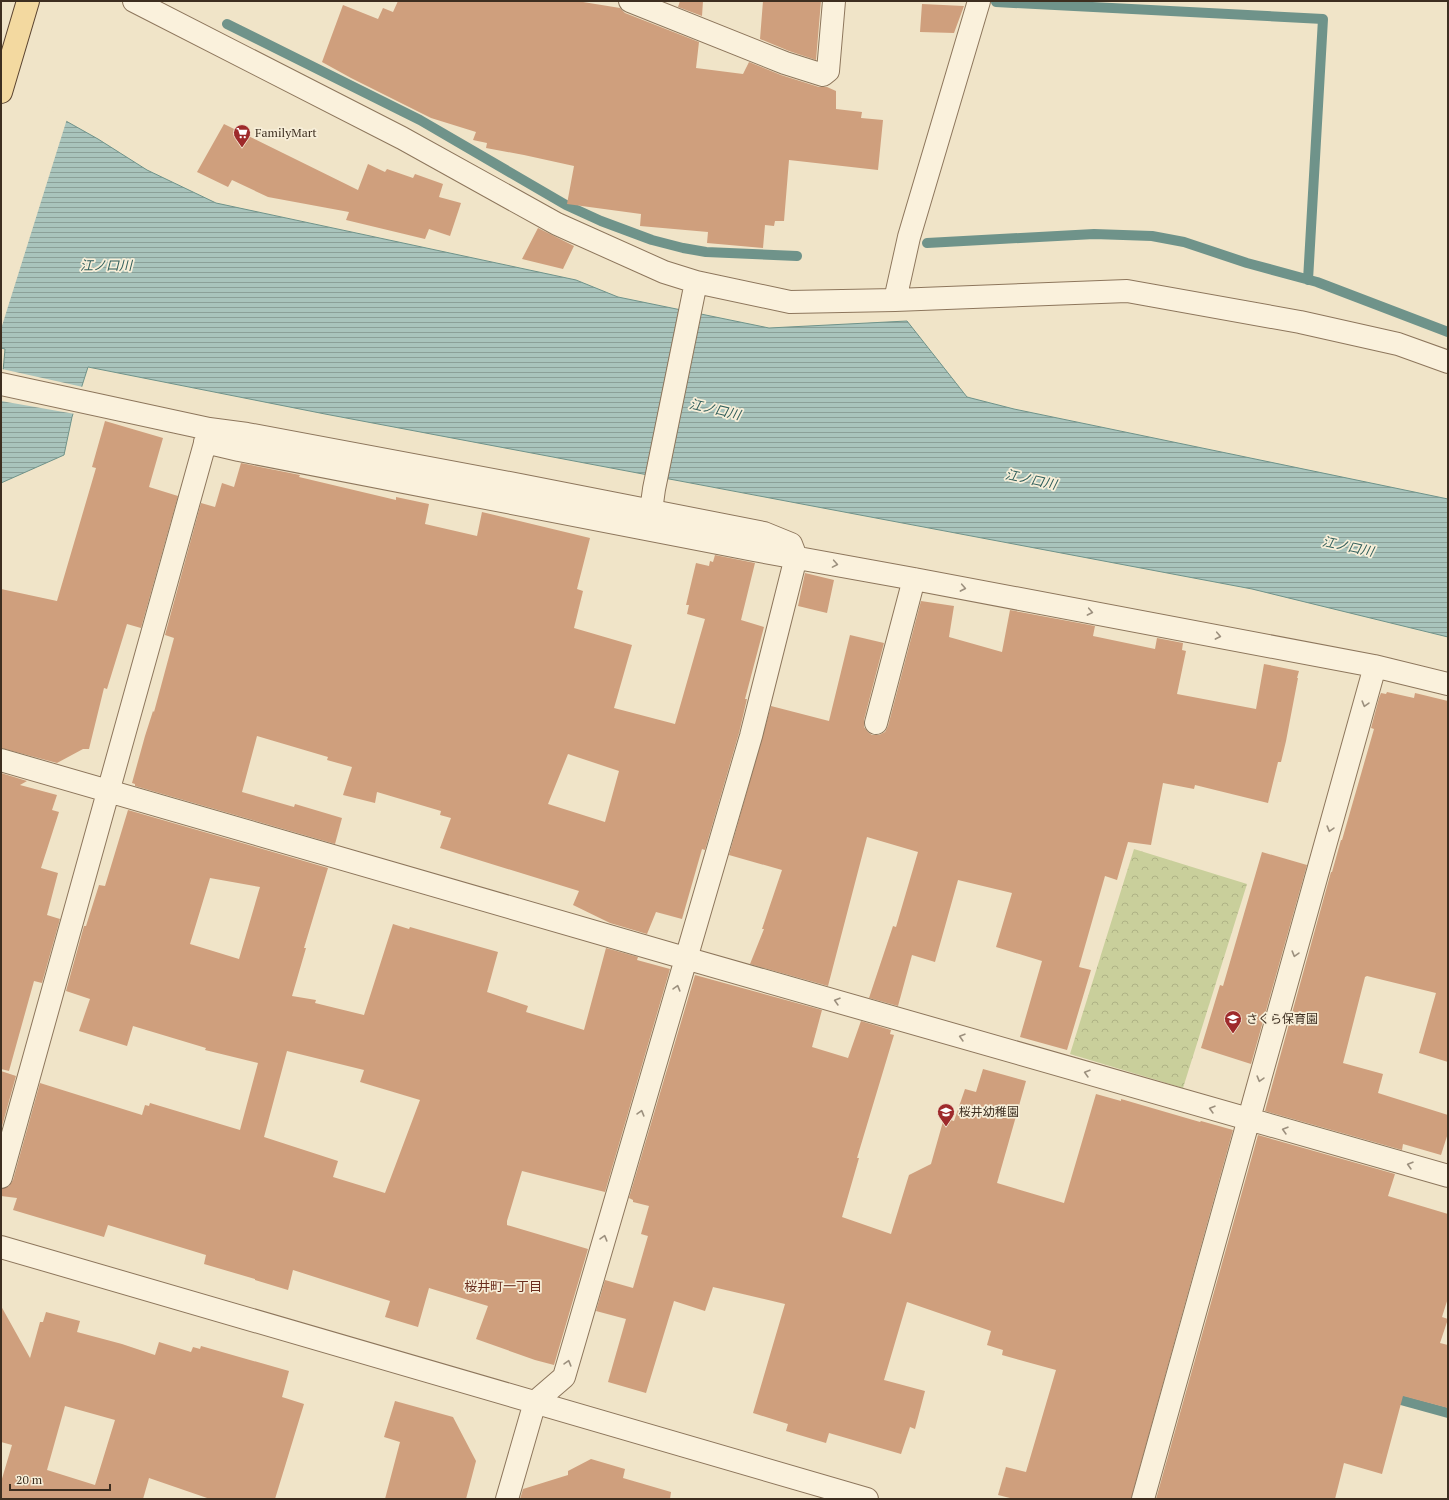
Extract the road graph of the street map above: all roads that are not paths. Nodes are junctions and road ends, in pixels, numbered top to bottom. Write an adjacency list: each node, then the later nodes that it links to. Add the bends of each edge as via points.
1 (28, 1): 6 (main road)
2 (134, 1): 7 (street, via 402,138 557,224 664,272)
3 (630, 1): 4 (street, via 785,63 823,75 828,71)
4 (834, 1)
5 (979, 1): 8 (street, via 909,237)
6 (3, 86)
7 (696, 282): 8 (street, via 790,302); 12 (street)
8 (895, 300): 9 (street, via 1127,292 1300,322 1398,344)
9 (1448, 362)
10 (1, 384): 11 (street, via 83,402)
11 (207, 436): 12 (street, via 247,434); 13 (street, via 254,453); 19 (street)
12 (651, 511): 13 (street, via 764,533 791,544)
13 (796, 557): 14 (street, one-way to 14); 20 (street, via 751,736)
14 (914, 579): 15 (street, one-way to 15); 17 (street)
15 (1374, 666): 16 (street); 21 (street, one-way to 21)
16 (1448, 684)
17 (876, 723)
18 (1, 760): 19 (street)
19 (108, 791): 20 (street); 23 (street)
20 (685, 958): 21 (street, one-way to 20); 25 (street, one-way to 20, via 564,1377)
21 (1249, 1119): 22 (street, one-way to 21); 28 (street)
22 (1448, 1176)
23 (1, 1177)
24 (1, 1247): 25 (street)
25 (535, 1402): 26 (street); 27 (street)
26 (507, 1499)
27 (867, 1499)
28 (1143, 1499)

